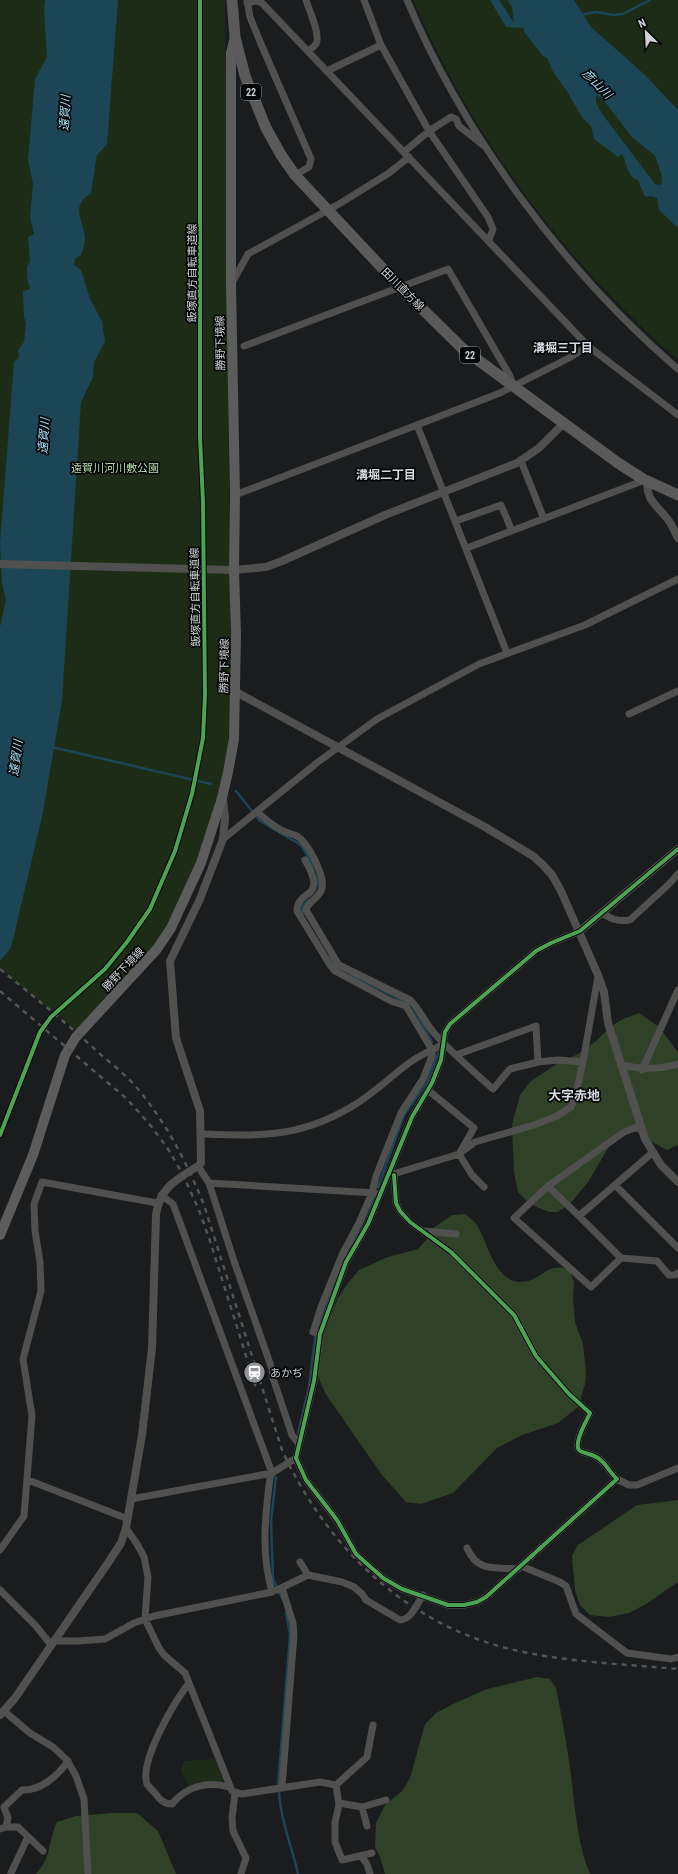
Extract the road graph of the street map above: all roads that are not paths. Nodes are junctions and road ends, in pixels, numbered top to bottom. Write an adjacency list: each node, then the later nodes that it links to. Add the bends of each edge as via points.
1 (232, 0): 6 (main road, 田川直方線 / 22)
2 (306, 0): 8 (street, via 316,28 317,39 316,44)
3 (364, 0): 7 (street)
4 (408, 0): 11 (street, via 440,66)
5 (247, 2): 8 (street, via 262,3); 13 (street, via 258,37 311,159 309,167)
6 (235, 37): 13 (main road, 田川直方線 / 22, via 256,108 281,155); 16 (main road, 勝野下境線, via 231,53)
7 (381, 45): 9 (street); 10 (street)
8 (308, 51): 9 (street)
9 (327, 71): 12 (street)
10 (429, 131): 11 (street, via 451,117); 12 (street); 15 (street, via 488,217 493,230)
11 (488, 148): 20 (street, via 528,206 574,265 612,308)
12 (407, 155): 14 (street, via 390,173); 15 (street)
13 (295, 175): 14 (main road, 田川直方線 / 22)
14 (326, 210): 16 (street, via 248,254); 17 (main road, 田川直方線 / 22)
15 (489, 240): 19 (street)
16 (231, 284): 28 (main road, 勝野下境線)
17 (400, 287): 18 (street); 21 (main road, 田川直方線 / 22, via 463,349); 21 (street, via 448,269)
18 (244, 346)
19 (588, 346): 21 (street); 22 (street)
20 (678, 369)
21 (514, 387): 23 (main road, 田川直方線 / 22); 24 (street)
22 (678, 415)
23 (563, 424): 25 (street, via 540,448); 26 (main road, 田川直方線 / 22)
24 (417, 425): 27 (street); 28 (street)
25 (521, 461): 27 (street); 30 (street)
26 (646, 480): 29 (main road, 田川直方線 / 22); 30 (street); 33 (street, via 650,500 665,516)
27 (444, 491): 31 (street); 36 (street, via 266,567)
28 (235, 495): 36 (main road, 勝野下境線)
29 (678, 496)
30 (544, 518): 32 (street)
31 (456, 521): 32 (street, via 501,505); 34 (street)
32 (512, 531): 34 (street)
33 (678, 538)
34 (467, 548): 38 (street)
35 (0, 564): 36 (street)
36 (230, 570): 40 (main road, 勝野下境線, via 236,634)
37 (678, 579): 38 (street, via 585,625)
38 (507, 653): 42 (street, via 479,664 384,715)
39 (678, 691): 41 (street)
40 (236, 692): 42 (street); 43 (main road, 勝野下境線, via 234,739)
41 (629, 714)
42 (340, 747): 44 (street); 51 (street, via 533,856 552,876)
43 (222, 798): 45 (street, via 225,818); 79 (main road, 勝野下境線, via 200,863 171,928 158,949 76,1037 65,1055 33,1155)
44 (256, 814): 45 (street); 48 (street, via 301,839)
45 (223, 839): 64 (street, via 200,899 170,961 176,1038 182,1062 196,1095)
46 (678, 849): 50 (street)
47 (305, 860): 48 (street)
48 (314, 868): 54 (street, via 322,877 321,892 306,910 337,962 410,1000); 55 (street, via 313,890 299,904 297,911 330,965 335,971 390,1001 406,1006)
49 (678, 874): 50 (street, via 630,920 613,920)
50 (602, 912): 51 (street)
51 (580, 931): 52 (street); 54 (street, via 536,951 450,1024 445,1032)
52 (598, 975): 58 (street); 60 (street, via 604,992 608,1023)
53 (678, 990): 61 (street)
54 (444, 1044): 55 (street); 56 (street); 62 (street, via 441,1060)
55 (432, 1050): 64 (street, via 410,1062 352,1107 328,1120 294,1132 259,1136); 74 (street, via 423,1079 401,1113 376,1176)
56 (456, 1055): 57 (street, via 493,1089 510,1069); 57 (street, via 536,1026)
57 (538, 1062): 58 (street)
58 (583, 1062): 66 (street, via 571,1107 534,1125 475,1142)
59 (678, 1064): 61 (street)
60 (622, 1065): 61 (street); 63 (street)
61 (642, 1070)
62 (428, 1090): 66 (street, via 474,1128); 68 (street, via 412,1117)
63 (640, 1126): 65 (street); 72 (street, via 624,1132)
64 (202, 1134): 67 (street, via 201,1163)
65 (652, 1153): 69 (street); 71 (street)
66 (459, 1154): 68 (street); 73 (street, via 472,1175)
67 (198, 1166): 70 (street); 75 (street, via 173,1183)
68 (391, 1175): 74 (street); 77 (street, via 400,1212)
69 (678, 1182)
70 (209, 1183): 74 (street); 83 (street, via 292,1434)
71 (615, 1184): 76 (street); 80 (street)
72 (548, 1186): 76 (street); 81 (street, via 514,1218 591,1287)
73 (484, 1187)
74 (376, 1193): 83 (street, via 368,1224 346,1262 318,1333 314,1382)
75 (159, 1199): 86 (street, via 173,1204); 88 (street, via 42,1182 34,1204 40,1291 23,1359 32,1416); 89 (street, via 156,1215 152,1348 142,1436)
76 (579, 1216): 81 (street)
77 (422, 1231): 78 (street); 87 (street, via 451,1252 514,1315 536,1356 569,1394 590,1413 578,1440 578,1447 581,1451 600,1459)
78 (456, 1234)
79 (0, 1235)
80 (678, 1248)
81 (621, 1258): 82 (street, via 657,1261 669,1275)
82 (678, 1273)
83 (300, 1444): 84 (street)
84 (296, 1458): 86 (street); 99 (street, via 306,1480 337,1520 356,1554 383,1578 402,1589)
85 (678, 1468): 87 (street, via 637,1484 629,1485)
86 (272, 1473): 89 (street); 98 (street, via 264,1543 268,1578)
87 (617, 1479): 95 (street)
88 (28, 1480): 90 (street); 93 (street, via 24,1516)
89 (131, 1499): 90 (street)
90 (128, 1519): 91 (street)
91 (126, 1528): 100 (street, via 144,1557 148,1577); 101 (street, via 121,1543)
92 (467, 1548): 95 (street, via 472,1559 478,1564 486,1567)
93 (0, 1550)
94 (300, 1562): 96 (street)
95 (520, 1568): 99 (street, via 477,1602 448,1605); 102 (street, via 566,1586 576,1614 627,1653 671,1659)
96 (308, 1575): 98 (street); 99 (street, via 354,1587 366,1600 400,1620 411,1615)
97 (0, 1590): 101 (street)
98 (277, 1590): 100 (street); 109 (street, via 293,1623 294,1634)
99 (423, 1595)
100 (145, 1619): 101 (street, via 105,1639); 103 (street, via 159,1648 184,1673)
101 (53, 1643): 104 (street)
102 (678, 1657)
103 (189, 1683): 108 (street); 108 (street, via 180,1694 151,1753 147,1768 147,1784 159,1799 167,1804 172,1804 177,1798 205,1784)
104 (2, 1713): 106 (street, via 53,1747)
105 (373, 1725): 107 (street, via 367,1757)
106 (68, 1761): 115 (street, via 52,1778 31,1791 22,1790 4,1807 8,1818); 121 (street, via 84,1799)
107 (336, 1785): 109 (street, via 320,1782); 112 (street)
108 (229, 1787): 110 (street)
109 (282, 1787): 110 (street)
110 (235, 1793): 122 (street, via 233,1831 246,1858)
111 (386, 1800): 113 (street)
112 (338, 1803): 113 (street); 119 (street, via 335,1842 339,1856 342,1860)
113 (362, 1807): 114 (street)
114 (367, 1826)
115 (3, 1828): 116 (street, via 18,1828)
116 (28, 1837): 117 (street); 120 (street)
117 (43, 1851)
118 (372, 1853): 119 (street)
119 (361, 1856): 123 (street)
120 (11, 1873)
121 (88, 1874)
122 (241, 1874)
123 (370, 1874)

